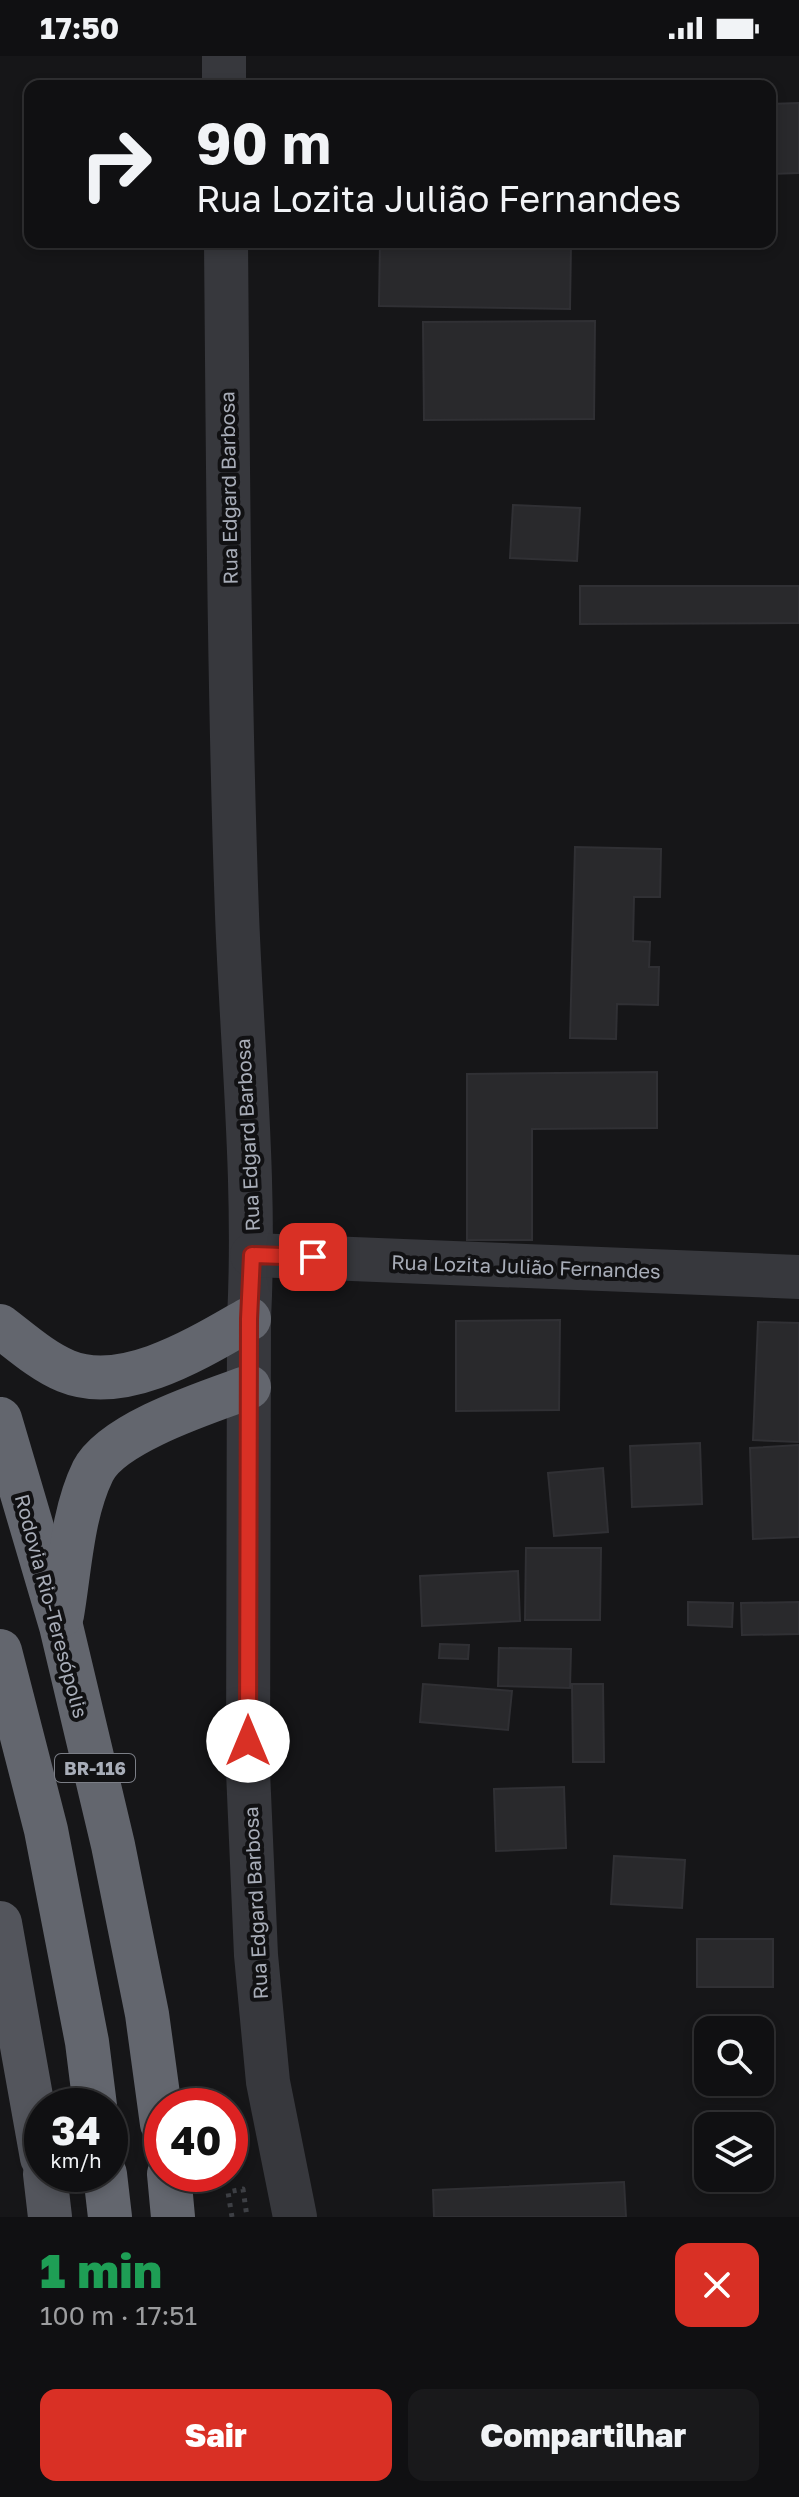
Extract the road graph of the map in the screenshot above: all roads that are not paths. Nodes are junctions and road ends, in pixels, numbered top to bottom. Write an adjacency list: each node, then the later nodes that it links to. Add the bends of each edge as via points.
1 (224, 56): 2 (street)
2 (224, 80)
3 (226, 248): 4 (street, Rua Edgard Barbosa, via 237,912)
4 (252, 1255): 5 (street, Rua Lozita Julião Fernandes); 6 (street, Rua Edgard Barbosa)
5 (799, 1277)
6 (249, 1319): 7 (highway, via 163,1363 132,1374 92,1377 42,1358); 8 (street, Rua Edgard Barbosa)
7 (0, 1326)
8 (249, 1387): 10 (highway, via 122,1441 94,1468 79,1513); 22 (street, Rua Edgard Barbosa, via 248,1771 256,1955 268,2082)
9 (0, 1419): 10 (highway, Rodovia Rio-Teresópolis / BR-116)
10 (61, 1626): 15 (highway, Rodovia Rio-Teresópolis / BR-116, via 113,1845)
11 (0, 1651): 14 (highway, BR-116, via 46,1830)
12 (0, 1923): 13 (main road)
13 (29, 2088)
14 (93, 2088)
15 (157, 2088)
16 (47, 2192): 19 (main road)
17 (107, 2192): 20 (highway)
18 (171, 2192): 21 (highway)
19 (50, 2217)
20 (110, 2217)
21 (173, 2217)
22 (295, 2217)

